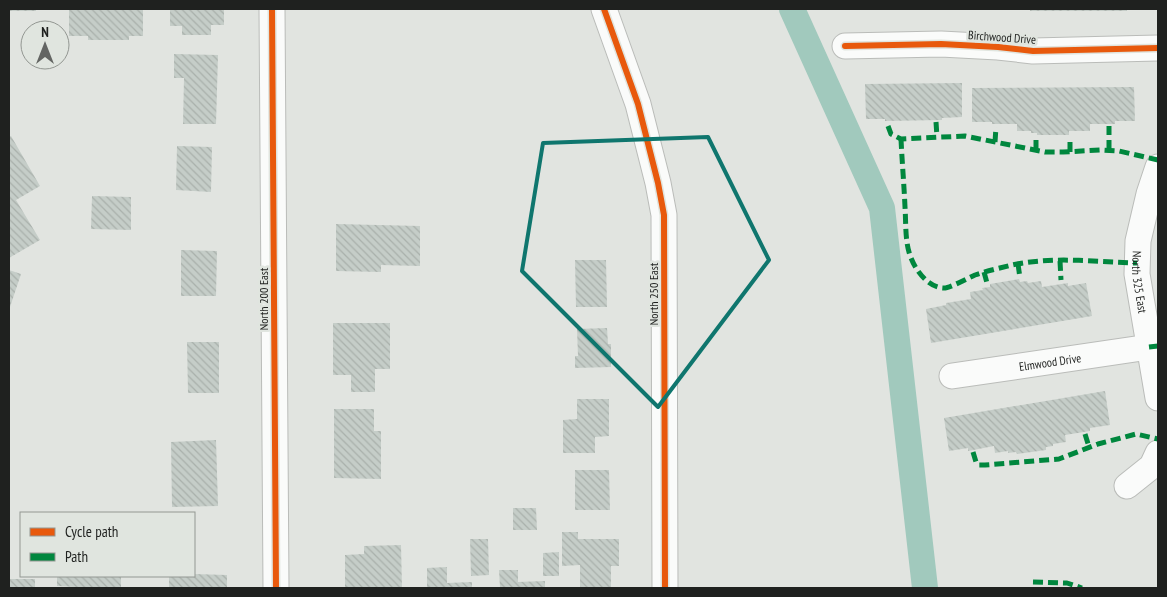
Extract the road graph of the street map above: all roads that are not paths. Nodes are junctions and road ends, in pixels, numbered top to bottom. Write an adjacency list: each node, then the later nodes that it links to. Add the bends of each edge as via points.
1 (272, 9): 12 (street, North 200 East)
2 (604, 9): 13 (street, North 250 East, via 638,104 664,215)
3 (845, 46): 4 (street, Birchwood Drive, via 941,44 1033,51)
4 (1158, 48)
5 (1158, 167): 6 (street, North 325 East, via 1148,194)
6 (1148, 241): 7 (street, North 325 East, via 1137,274)
7 (1149, 347): 8 (street, Elmwood Drive); 9 (street, North 325 East)
8 (952, 376)
9 (1158, 398)
10 (1158, 452): 11 (street, via 1152,466)
11 (1127, 486)
12 (276, 588)
13 (665, 588)

